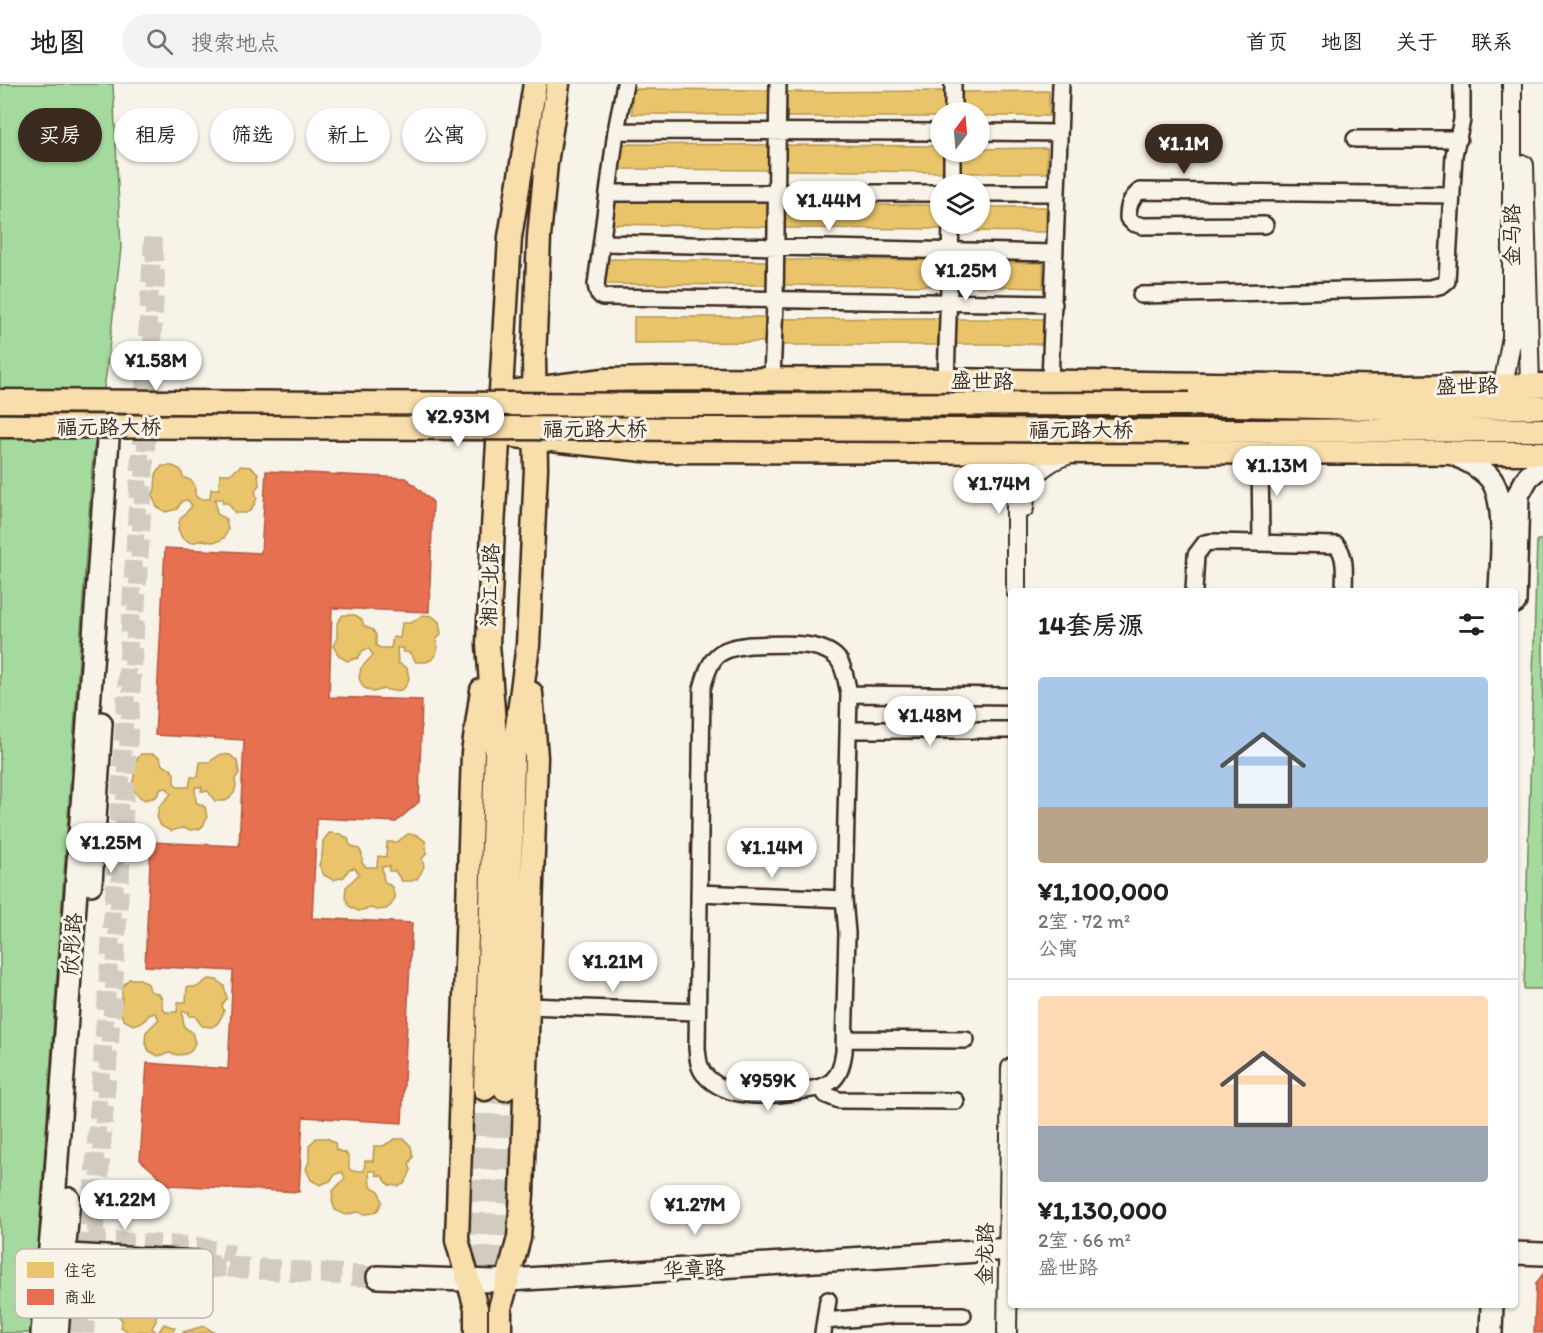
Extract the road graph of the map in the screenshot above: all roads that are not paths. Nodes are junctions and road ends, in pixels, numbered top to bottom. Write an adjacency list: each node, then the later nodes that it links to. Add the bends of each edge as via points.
1 (535, 84): 41 (main road, 湘江北路, via 510,237)
2 (558, 84): 39 (main road, 湘江北路, via 539,237)
3 (625, 84): 11 (street)
4 (778, 84): 12 (street)
5 (953, 84): 10 (street)
6 (1060, 84): 15 (street)
7 (1462, 84): 17 (street)
8 (1512, 84): 38 (street, 金马路, via 1512,337)
9 (1522, 84): 37 (street, 金马路)
10 (952, 102)
11 (616, 131): 12 (street); 18 (street)
12 (777, 131): 13 (street); 19 (street)
13 (930, 132)
14 (990, 132): 15 (street)
15 (1059, 133): 22 (street)
16 (1355, 139): 17 (street)
17 (1459, 139): 23 (street)
18 (609, 193): 19 (street); 26 (street)
19 (777, 193): 20 (street); 27 (street)
20 (930, 193)
21 (990, 193): 22 (street)
22 (1057, 193): 29 (street)
23 (1452, 195): 24 (street, via 1140,191 1128,208 1128,218 1143,226); 30 (street, via 1447,281 1442,285)
24 (1265, 225)
25 (951, 234): 28 (street)
26 (602, 243): 27 (street); 31 (street, via 596,285 602,297)
27 (776, 247): 28 (street); 31 (street)
28 (951, 251): 29 (street); 32 (street)
29 (1055, 253): 33 (street)
30 (1141, 295)
31 (775, 302): 32 (street); 34 (street)
32 (950, 303): 33 (street); 35 (street)
33 (1054, 304): 36 (street)
34 (772, 379): 35 (main road, 盛世路); 39 (main road, 盛世路, via 604,380)
35 (946, 380): 36 (main road, 盛世路)
36 (1050, 382): 40 (main road, 盛世路)
37 (1536, 385): 38 (main road, 盛世路)
38 (1503, 386): 40 (main road, 盛世路)
39 (534, 387): 41 (main road, 盛世路); 50 (main road, 湘江北路)
40 (1408, 387): 43 (main road)
41 (502, 393): 49 (main road, 湘江北路); 49 (main road, 盛世路, via 422,416)
42 (0, 401): 43 (main road, 福元路大桥, bridge)
43 (1189, 404): 44 (main road, via 1409,409)
44 (1543, 407)
45 (202, 416): 82 (main road, 欣彤路, via 116,415)
46 (0, 426): 48 (main road, 福元路大桥, bridge)
47 (1543, 430): 48 (main road)
48 (1189, 431): 53 (main road)
49 (499, 433): 50 (main road, 盛世路); 65 (main road, 湘江北路)
50 (535, 438): 51 (main road, 盛世路, via 653,451); 66 (main road, 湘江北路)
51 (955, 452): 52 (main road, 盛世路); 59 (street, via 992,462 1016,488)
52 (1076, 452): 54 (main road, 盛世路); 60 (street, via 1045,465 1030,480 1024,499)
53 (1416, 452): 54 (main road, 盛世路); 55 (main road, 盛世路)
54 (1260, 453): 58 (street)
55 (1451, 453): 56 (main road, 盛世路); 63 (main road, via 1489,477 1499,496)
56 (1543, 453)
57 (1543, 464): 64 (main road, via 1528,477 1518,495)
58 (1261, 542): 61 (street, via 1205,543 1196,555); 62 (street, via 1337,545 1344,562)
59 (1016, 588)
60 (1024, 588)
61 (1194, 588)
62 (1344, 588)
63 (1500, 588)
64 (1515, 588)
65 (488, 644): 66 (main road, 湘江北路, via 496,751 495,1089 513,757); 87 (main road, via 473,753 457,1240)
66 (528, 645): 73 (main road, via 536,758)
67 (849, 694): 68 (street); 69 (street); 71 (street, via 839,662 812,646 750,645 725,649 717,655 702,689)
68 (1008, 696)
69 (849, 730): 70 (street); 72 (street)
70 (1008, 730)
71 (699, 893): 72 (street); 74 (street)
72 (844, 899): 75 (street)
73 (527, 1006): 74 (street); 86 (main road, via 521,1216)
74 (698, 1012): 77 (street, via 699,1063 704,1074 726,1089 772,1095)
75 (845, 1039): 76 (street); 77 (street, via 840,1070 832,1082)
76 (966, 1040)
77 (820, 1087): 78 (street, via 826,1095 839,1100)
78 (956, 1101)
79 (1518, 1240): 80 (main road)
80 (1543, 1240)
81 (1008, 1243): 86 (main road, 华章路)
82 (57, 1249)
83 (1518, 1253): 84 (main road)
84 (1543, 1254)
85 (378, 1270): 87 (main road, 华章路)
86 (510, 1274): 87 (main road, 华章路); 98 (main road, via 500,1308)
87 (467, 1275): 97 (main road, via 476,1308)
88 (1008, 1288): 99 (street, 金龙路)
89 (828, 1300): 95 (street)
90 (1015, 1308): 100 (street, 金龙路)
91 (1492, 1308): 101 (main road)
92 (1506, 1308): 102 (main road)
93 (963, 1314): 95 (street, via 904,1315)
94 (45, 1318): 96 (main road, 欣彤路)
95 (824, 1327)
96 (42, 1333)
97 (476, 1333)
98 (500, 1333)
99 (1007, 1333)
100 (1015, 1333)
101 (1491, 1333)
102 (1506, 1333)

